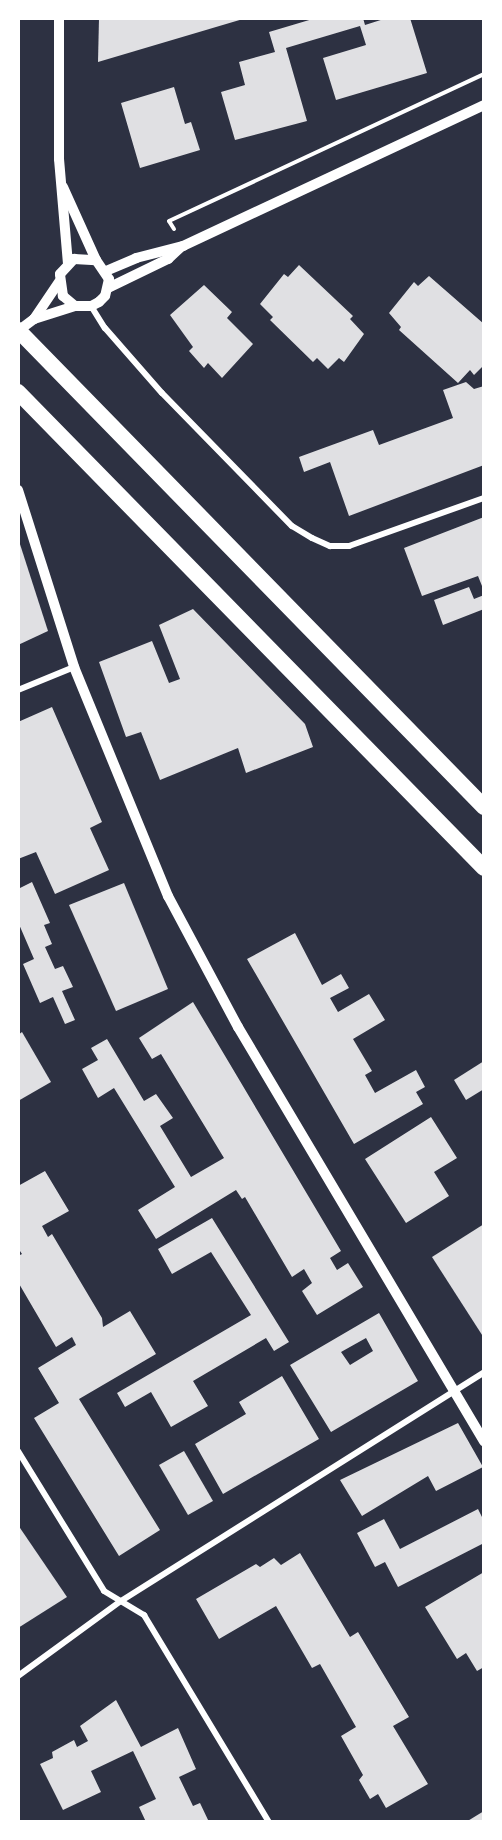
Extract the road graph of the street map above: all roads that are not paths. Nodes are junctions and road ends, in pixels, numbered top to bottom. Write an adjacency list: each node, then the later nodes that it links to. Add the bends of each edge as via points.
1 (59, 18): 3 (street)
2 (484, 105): 4 (street)
3 (62, 184): 5 (street); 6 (street)
4 (183, 246): 7 (street, via 136,258); 9 (street, via 168,259)
5 (96, 260): 6 (street, via 82,257); 7 (street)
6 (68, 263): 8 (street)
7 (106, 271): 9 (street)
8 (59, 282): 10 (street, via 63,296); 12 (street)
9 (108, 288): 11 (street, via 105,296)
10 (75, 306): 11 (street); 12 (street)
11 (92, 306): 16 (street, via 105,328 162,393 292,526 312,538 330,546 349,546)
12 (34, 319): 13 (street)
13 (18, 330): 19 (highway)
14 (19, 393): 20 (highway)
15 (18, 490): 17 (street)
16 (484, 498)
17 (74, 667): 18 (street); 22 (street, via 130,811 197,954)
18 (18, 690)
19 (484, 807)
20 (484, 868)
21 (484, 1372): 22 (street)
22 (454, 1390): 23 (street); 25 (street)
23 (484, 1441)
24 (18, 1451): 25 (street, via 104,1591)
25 (121, 1601): 26 (street); 27 (street, via 144,1615)
26 (18, 1676)
27 (269, 1822)

